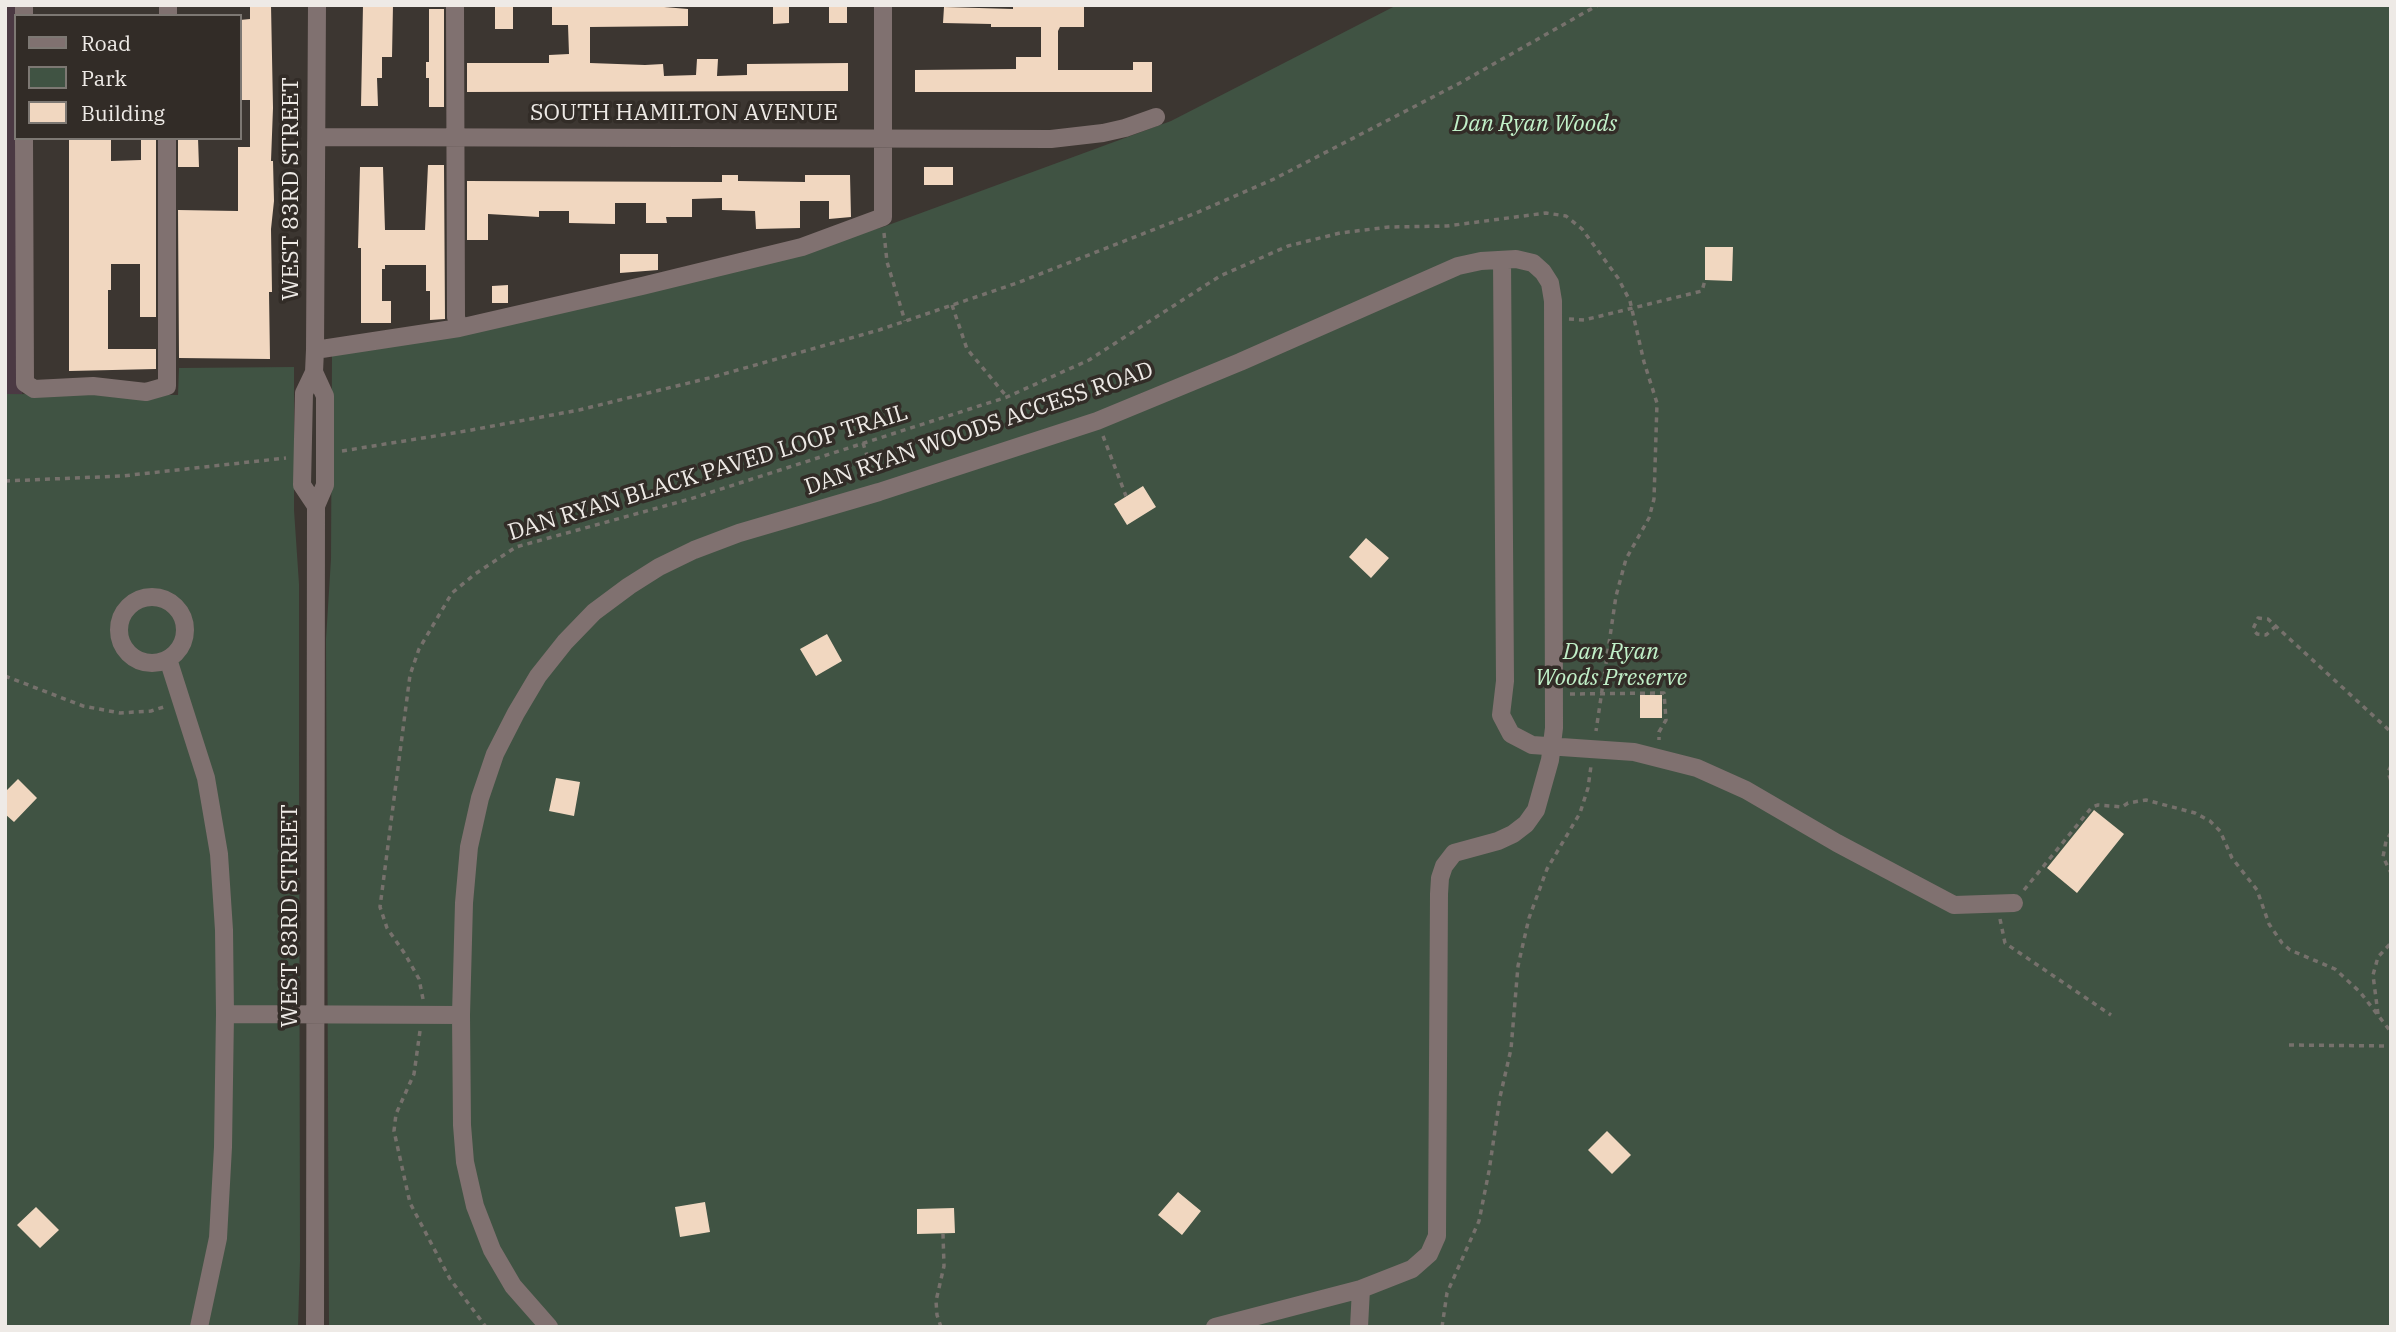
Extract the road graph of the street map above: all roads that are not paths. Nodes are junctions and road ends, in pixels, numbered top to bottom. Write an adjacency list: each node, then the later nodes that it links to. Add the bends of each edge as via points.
1 (317, 5): 5 (street, WEST 83RD STREET)
2 (455, 5): 6 (street)
3 (883, 5): 7 (street)
4 (1156, 117): 7 (street, SOUTH HAMILTON AVENUE, via 1103,133 1051,139)
5 (317, 137): 6 (street, SOUTH HAMILTON AVENUE); 12 (street, WEST 83RD STREET)
6 (455, 137): 7 (street, SOUTH HAMILTON AVENUE); 11 (street)
7 (883, 138): 11 (street, via 883,217 802,247)
8 (24, 140): 9 (street, via 24,383 34,389 93,386 135,392 167,386)
9 (167, 140)
10 (1502, 260): 14 (street, via 1505,681 1501,715 1511,734); 14 (street, DAN RYAN WOODS ACCESS ROAD, via 1533,263 1550,283); 18 (street, DAN RYAN WOODS ACCESS ROAD, via 1437,274 1097,421 739,533 682,556 629,586 565,642 538,676 495,754 468,848)
11 (459, 328): 12 (street)
12 (315, 350): 17 (street, WEST 83RD STREET, via 314,372 304,393 302,485 316,506)
13 (168, 659): 16 (street, via 206,778 219,854)
14 (1552, 748): 15 (street, via 1634,752 1697,768 1746,790 1954,905); 19 (street, DAN RYAN WOODS ACCESS ROAD, via 1543,792 1526,824 1497,841 1454,853 1444,866 1439,894 1437,1237 1429,1254 1412,1269)
15 (2005, 903)
16 (225, 1014): 17 (street); 20 (street, via 218,1238)
17 (314, 1014): 18 (street); 21 (street, WEST 83RD STREET)
18 (461, 1015): 22 (street, DAN RYAN WOODS ACCESS ROAD, via 462,1125 475,1206 492,1250 513,1286)
19 (1361, 1289): 23 (street, DAN RYAN WOODS ACCESS ROAD); 24 (street)
20 (199, 1327)
21 (314, 1327)
22 (549, 1327)
23 (1215, 1327)
24 (1359, 1327)

